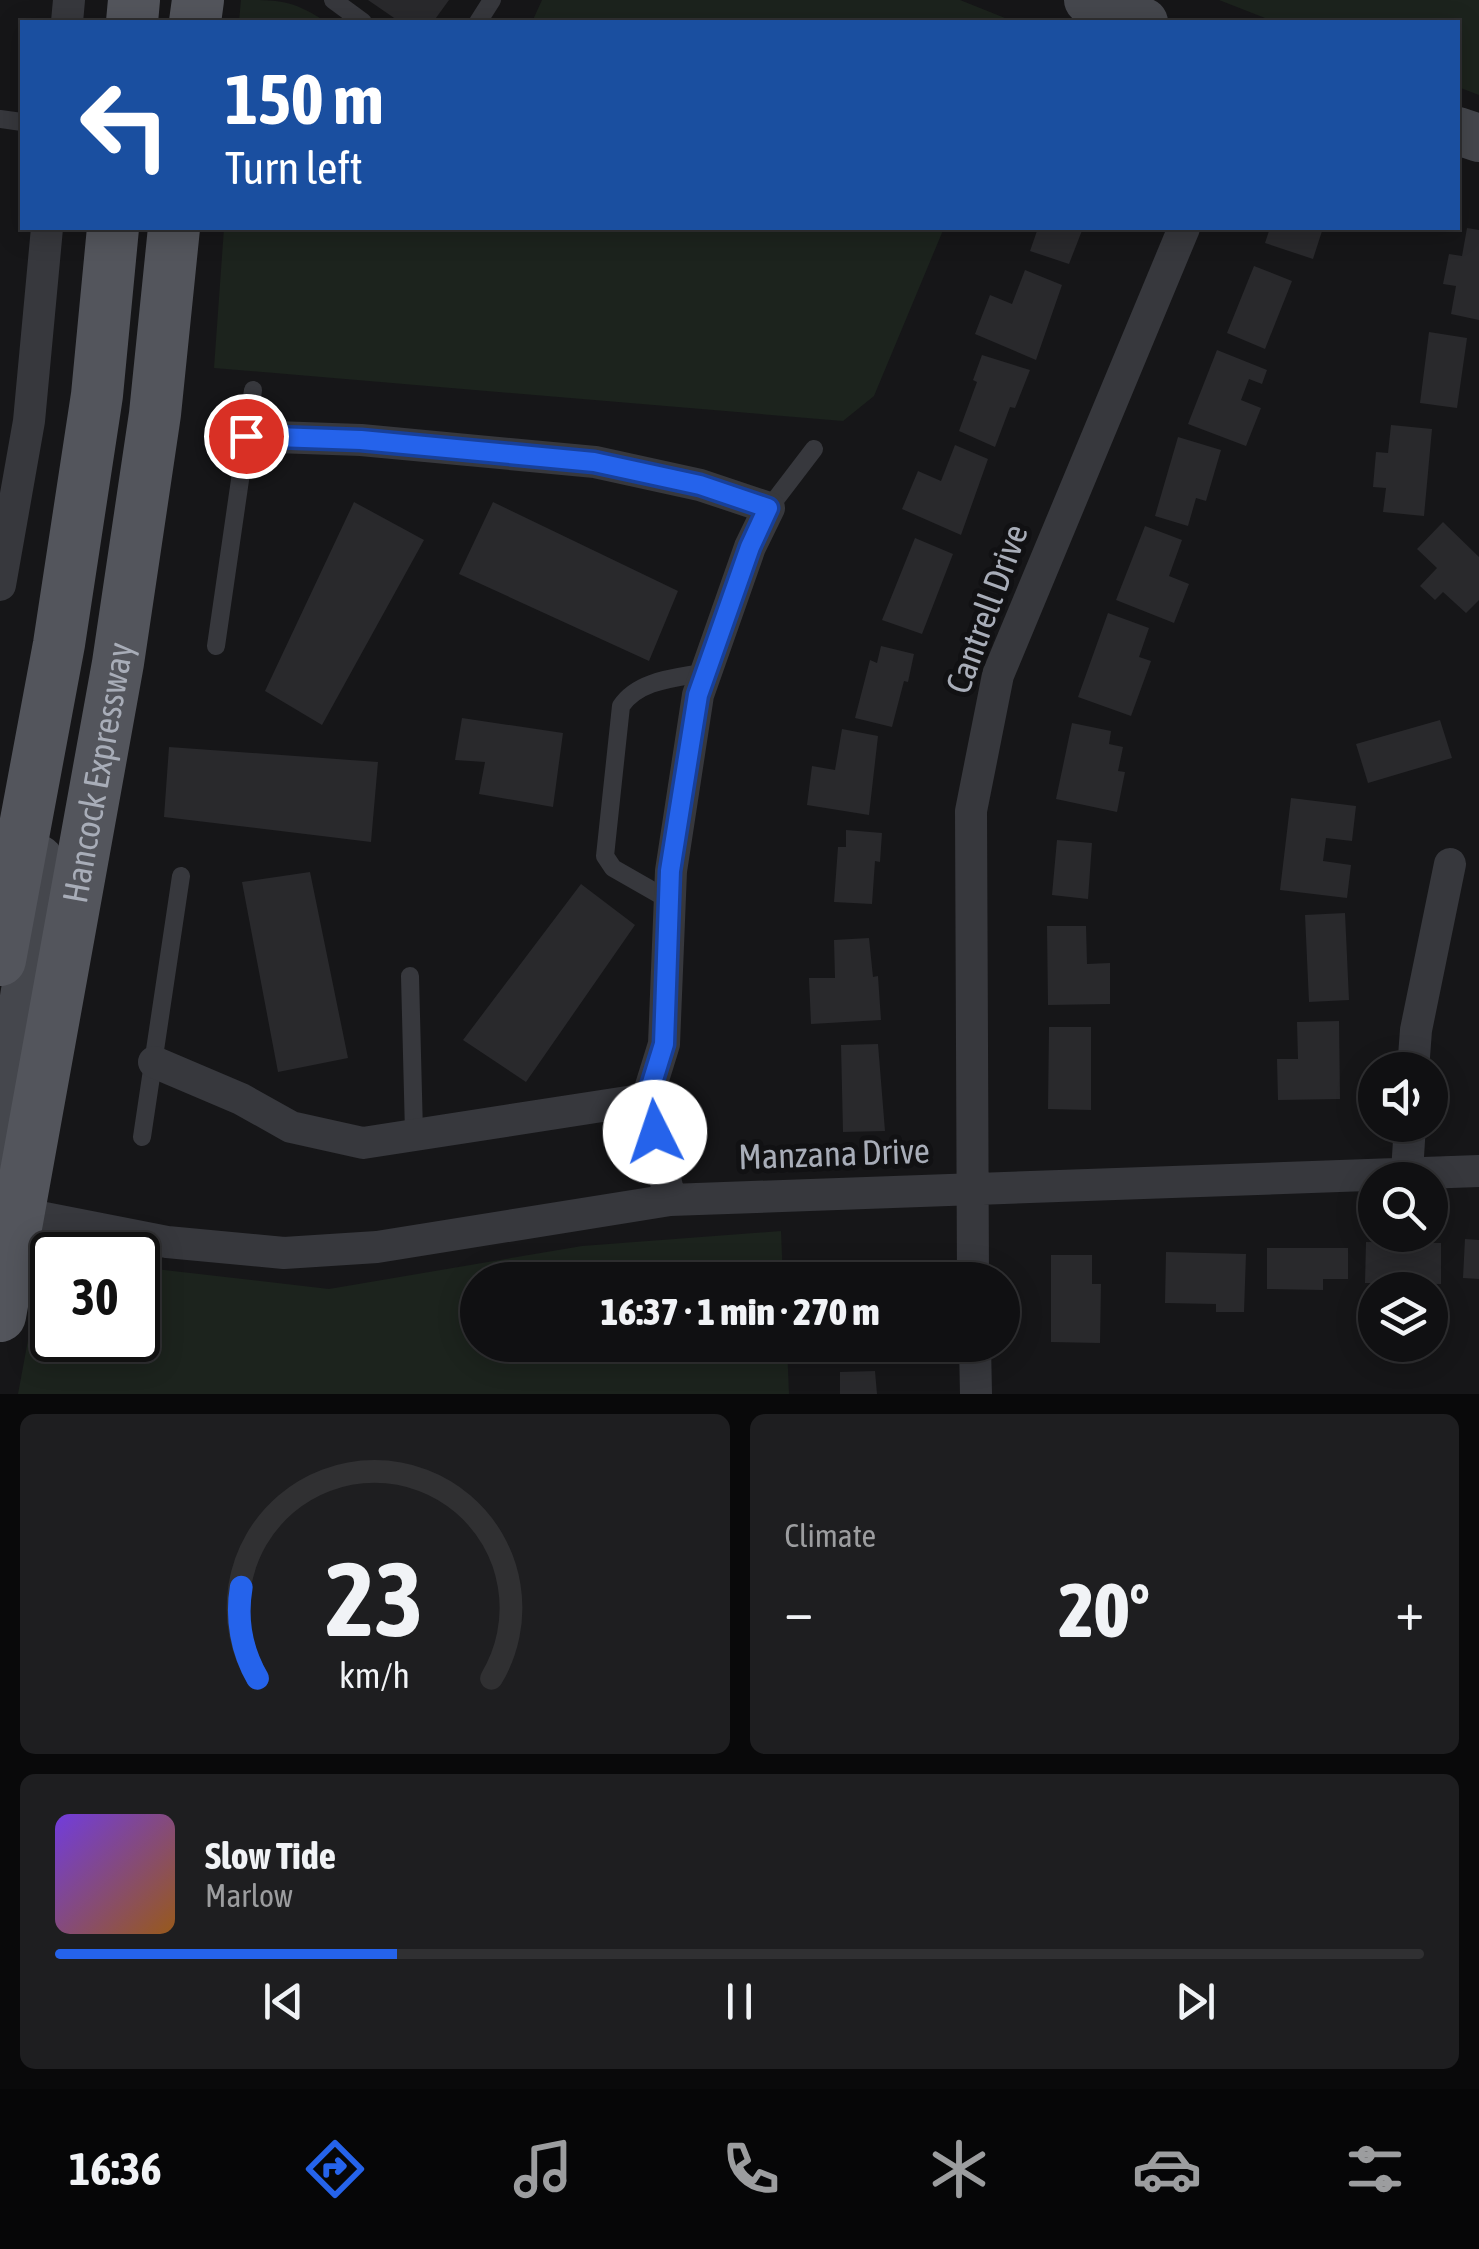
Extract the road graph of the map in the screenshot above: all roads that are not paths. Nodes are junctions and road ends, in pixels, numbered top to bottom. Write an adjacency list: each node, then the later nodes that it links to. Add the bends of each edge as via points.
1 (333, 0): 3 (lane)
2 (1088, 0): 4 (main road)
3 (360, 20)
4 (1139, 20)
5 (47, 230): 13 (street, via 29,421)
6 (112, 230): 16 (main road, Hancock Expressway, via 96,395)
7 (174, 230): 33 (main road, Hancock Expressway, via 133,570)
8 (1183, 230): 31 (street, Cantrell Drive, via 998,674 971,811)
9 (253, 390): 10 (lane)
10 (246, 436): 12 (street, via 594,462); 14 (lane)
11 (814, 450): 12 (lane)
12 (768, 508): 15 (street)
13 (0, 585)
14 (216, 646)
15 (707, 672): 19 (street, via 695,714); 19 (lane, via 630,692 621,706 605,856 613,868)
16 (41, 741): 20 (main road, Hancock Expressway); 27 (main road, via 42,829 31,953)
17 (1450, 864): 22 (street)
18 (181, 876): 23 (lane)
19 (670, 900): 24 (street, via 664,1044)
20 (0, 960)
21 (410, 976): 25 (lane)
22 (1415, 1052)
23 (154, 1062): 25 (street, via 291,1127 363,1142); 26 (lane)
24 (647, 1099): 25 (street); 32 (street)
25 (414, 1133)
26 (142, 1137)
27 (0, 1149)
28 (1479, 1170): 29 (street, Manzana Drive)
29 (1448, 1171)
30 (1358, 1174): 31 (street, Manzana Drive)
31 (970, 1190): 32 (street, Manzana Drive); 34 (street, Cantrell Drive)
32 (670, 1200): 33 (street, Manzana Drive, via 378,1247 284,1253 167,1242)
33 (10, 1202): 35 (main road, Hancock Expressway)
34 (972, 1262)
35 (0, 1316)
36 (975, 1362): 37 (street)
37 (976, 1394)

